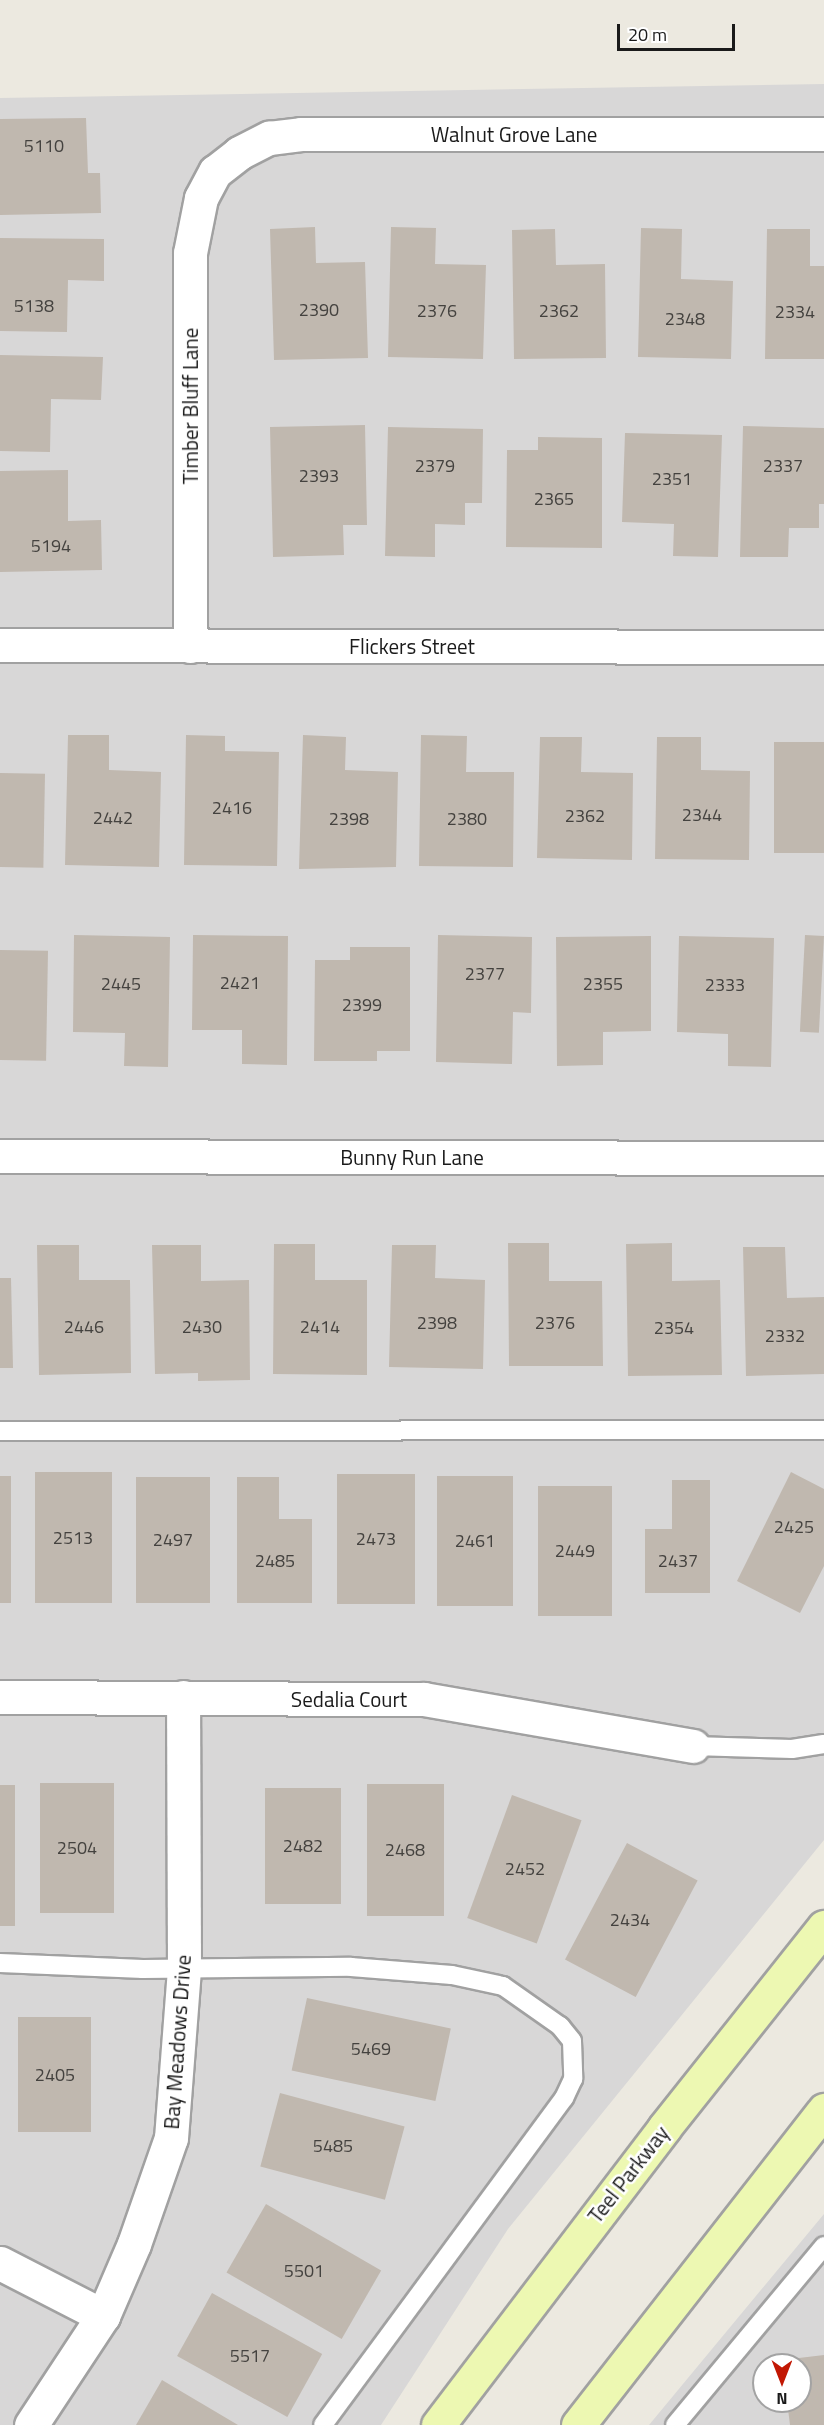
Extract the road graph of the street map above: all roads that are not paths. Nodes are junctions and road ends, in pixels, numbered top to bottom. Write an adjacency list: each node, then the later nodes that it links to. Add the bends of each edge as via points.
1 (824, 134): 2 (street, Walnut Grove Lane, via 301,134 269,138 238,153)
2 (215, 172): 4 (street, Timber Bluff Lane, via 201,198 190,253)
3 (0, 645): 4 (street, Flickers Street)
4 (190, 646): 5 (street, Flickers Street)
5 (824, 647)
6 (0, 1155): 7 (street, Bunny Run Lane)
7 (824, 1158)
8 (824, 1430): 9 (lane)
9 (0, 1431)
10 (0, 1697): 11 (street, Sedalia Court)
11 (183, 1697): 13 (street, Sedalia Court, via 424,1699); 16 (street, Bay Meadows Drive)
12 (824, 1744): 13 (lane, via 792,1749)
13 (693, 1746)
14 (824, 1927): 23 (main road, Teel Parkway, via 664,2128)
15 (0, 1963): 16 (lane)
16 (184, 1969): 20 (street, Bay Meadows Drive, via 171,2138 134,2244); 22 (lane, via 351,1967 452,1975 503,1986 536,2007 572,2041 573,2079 564,2098)
17 (824, 2110): 24 (main road)
18 (824, 2246): 25 (lane)
19 (0, 2264): 20 (street)
20 (102, 2316): 21 (street, Bay Meadows Drive)
21 (31, 2425)
22 (323, 2425)
23 (438, 2425)
24 (578, 2425)
25 (675, 2425)

